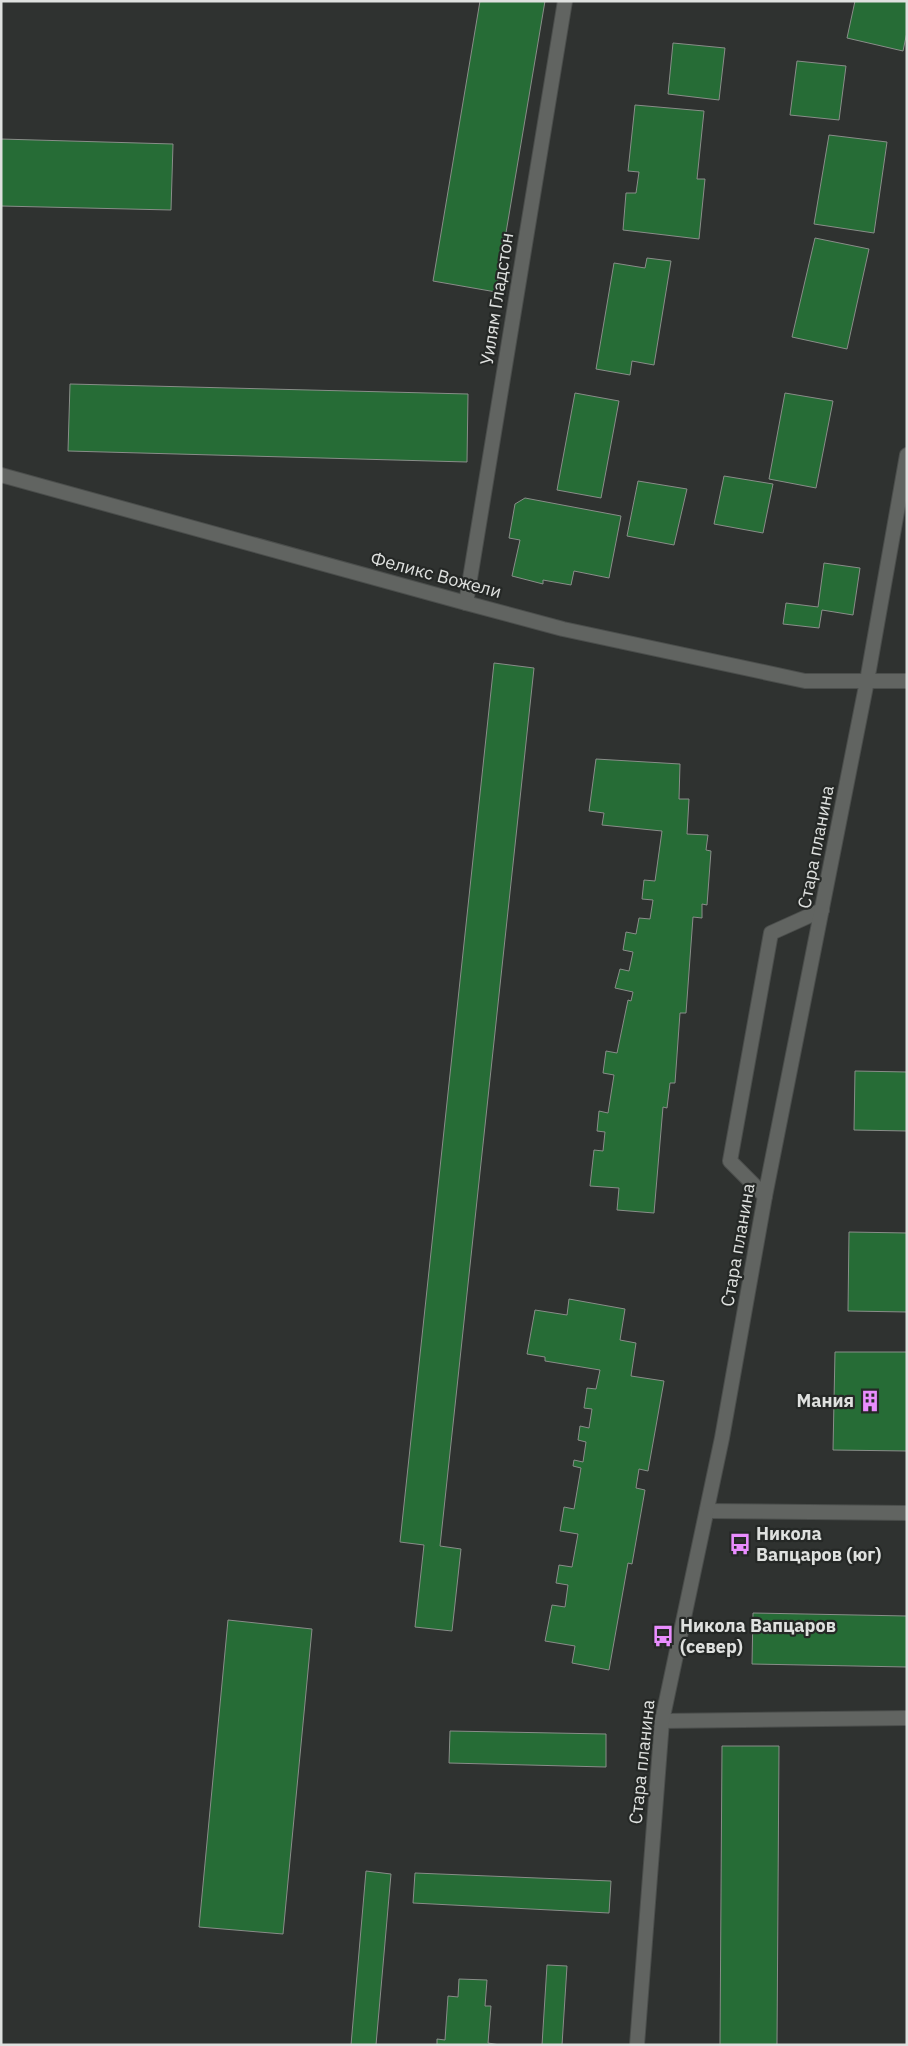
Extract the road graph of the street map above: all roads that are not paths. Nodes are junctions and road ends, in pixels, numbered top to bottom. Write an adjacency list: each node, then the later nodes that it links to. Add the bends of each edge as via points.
1 (565, 1): 4 (street, Уилям Гладстон)
2 (907, 455): 5 (street, Стара планина)
3 (1, 475): 4 (street, Феликс Вожели)
4 (466, 603): 5 (street, Феликс Вожели, via 805,681)
5 (867, 681): 6 (street, Феликс Вожели); 7 (street, Стара планина)
6 (907, 681)
7 (822, 910): 8 (street, Стара планина); 8 (street, via 771,933 730,1161)
8 (765, 1196): 9 (street, Стара планина)
9 (707, 1510): 10 (street); 12 (street, Стара планина)
10 (907, 1512)
11 (907, 1718): 12 (street)
12 (662, 1722): 13 (street, Стара планина)
13 (637, 2045)

